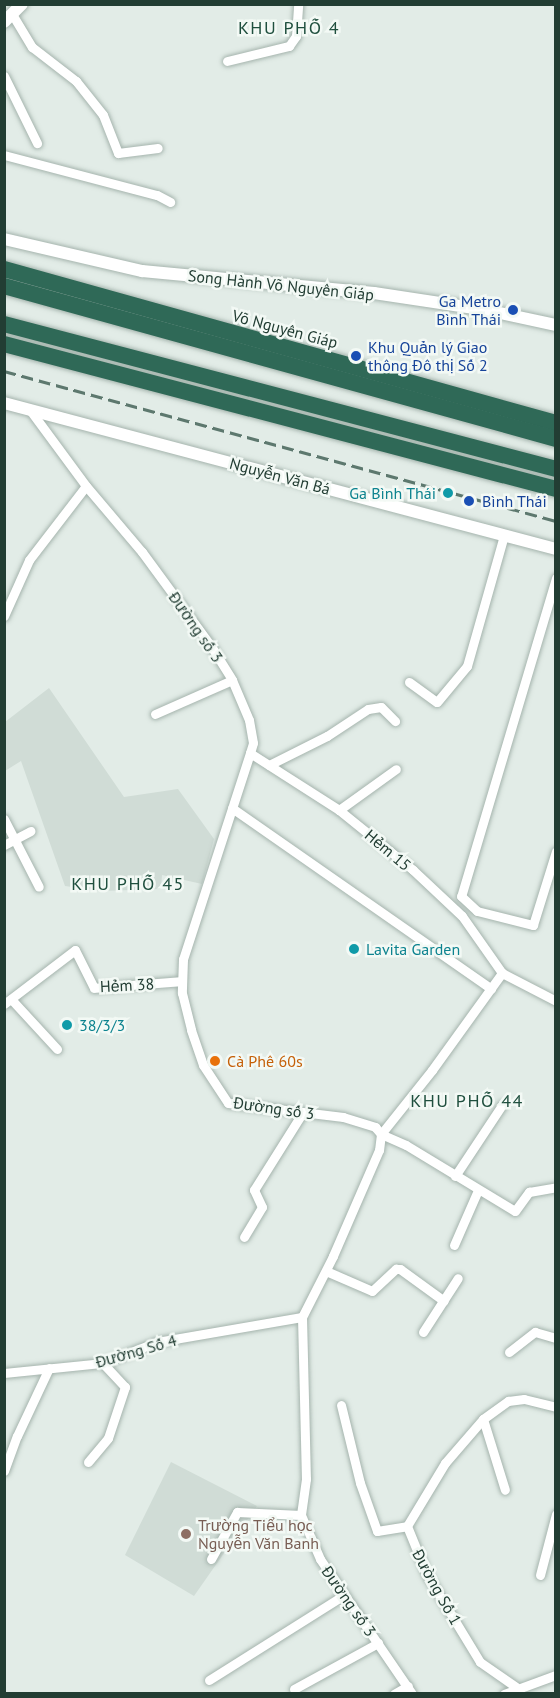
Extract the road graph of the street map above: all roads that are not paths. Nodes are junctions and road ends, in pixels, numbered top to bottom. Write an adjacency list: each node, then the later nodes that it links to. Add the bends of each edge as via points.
1 (22, 4): 3 (main road)
2 (298, 4): 4 (street, via 296,36 289,46)
3 (8, 18): 7 (street, via 32,47 76,81 103,115 118,153)
4 (227, 61)
5 (4, 76): 6 (street)
6 (37, 143)
7 (158, 148)
8 (4, 155): 9 (street, via 157,195)
9 (170, 202)
10 (6, 238): 14 (main road, Song Hành Võ Nguyên Giáp, via 142,271 374,293)
11 (4, 269): 18 (highway, Võ Nguyên Giáp)
12 (4, 286): 19 (highway, Võ Nguyên Giáp)
13 (4, 324): 20 (highway)
14 (555, 325)
15 (4, 345): 22 (highway)
16 (4, 403): 17 (main road, Nguyễn Văn Bá)
17 (30, 410): 21 (street, Đường số 3); 23 (main road, Nguyễn Văn Bá)
18 (555, 423)
19 (555, 439)
20 (555, 469)
21 (86, 486): 26 (street, via 29,560); 27 (street, Đường số 3, via 142,552)
22 (555, 489)
23 (504, 536): 24 (main road, Nguyễn Văn Bá); 28 (street, via 467,666 437,702)
24 (555, 549)
25 (555, 578): 40 (street, via 461,896 477,911 533,925)
26 (4, 616)
27 (232, 680): 29 (street); 31 (street, Đường số 3, via 249,720 253,744)
28 (409, 682)
29 (155, 714)
30 (395, 721): 32 (street, via 381,707 368,709 327,736)
31 (250, 753): 32 (street, Hẻm 15); 34 (street, Đường số 3)
32 (269, 765): 35 (street, Hẻm 15)
33 (396, 769): 35 (street)
34 (232, 808): 43 (street, Đường số 3, via 183,959); 44 (street)
35 (339, 810): 42 (street, Hẻm 15, via 462,916)
36 (4, 819): 38 (street)
37 (30, 831): 38 (street)
38 (15, 839): 39 (street); 41 (street)
39 (4, 845)
40 (555, 851)
41 (39, 887)
42 (502, 973): 44 (street); 46 (street)
43 (182, 981): 45 (street, Hẻm 38, via 94,988 75,950); 49 (street, Đường số 3, via 203,1065 228,1104)
44 (491, 989): 50 (street)
45 (8, 1001): 47 (street)
46 (555, 1001)
47 (57, 1048)
48 (502, 1105): 51 (street)
49 (303, 1112): 50 (street, Đường số 3, via 343,1117 375,1127); 54 (street, via 254,1190 262,1207)
50 (381, 1134): 51 (street, Đường số 3); 56 (street, via 379,1150)
51 (454, 1176): 53 (street, Đường số 3)
52 (555, 1187): 53 (street, Đường số 3, via 529,1192 515,1211)
53 (478, 1190): 55 (street)
54 (244, 1237)
55 (454, 1245)
56 (326, 1270): 58 (street, via 372,1291 396,1269 414,1277); 59 (street)
57 (458, 1278): 58 (street)
58 (444, 1300): 60 (street)
59 (302, 1317): 63 (street, Đường Số 4, via 157,1342); 73 (street, via 306,1479)
60 (423, 1332)
61 (555, 1338): 62 (street, via 535,1332)
62 (509, 1352)
63 (103, 1363): 64 (street, Đường Số 4); 69 (street, via 125,1387 108,1438)
64 (49, 1368): 65 (street, Đường Số 4); 70 (street)
65 (4, 1373)
66 (341, 1405): 74 (street, via 360,1483 377,1531)
67 (555, 1407): 68 (street, via 524,1399 508,1401)
68 (483, 1419): 71 (street); 74 (street, via 445,1463)
69 (88, 1462)
70 (4, 1471)
71 (505, 1490)
72 (555, 1514): 76 (street)
73 (301, 1515): 75 (street, via 237,1512); 77 (street, Đường số 3, via 320,1559)
74 (407, 1526): 81 (street, Đường Số 1, via 422,1566 480,1662)
75 (211, 1559)
76 (540, 1575)
77 (344, 1595): 78 (street, Đường số 3); 80 (street)
78 (378, 1643): 82 (street); 83 (street, Đường số 3)
79 (555, 1675): 81 (street)
80 (209, 1680)
81 (516, 1687): 85 (street)
82 (294, 1689)
83 (410, 1690): 84 (street)
84 (394, 1694)
85 (504, 1694)

